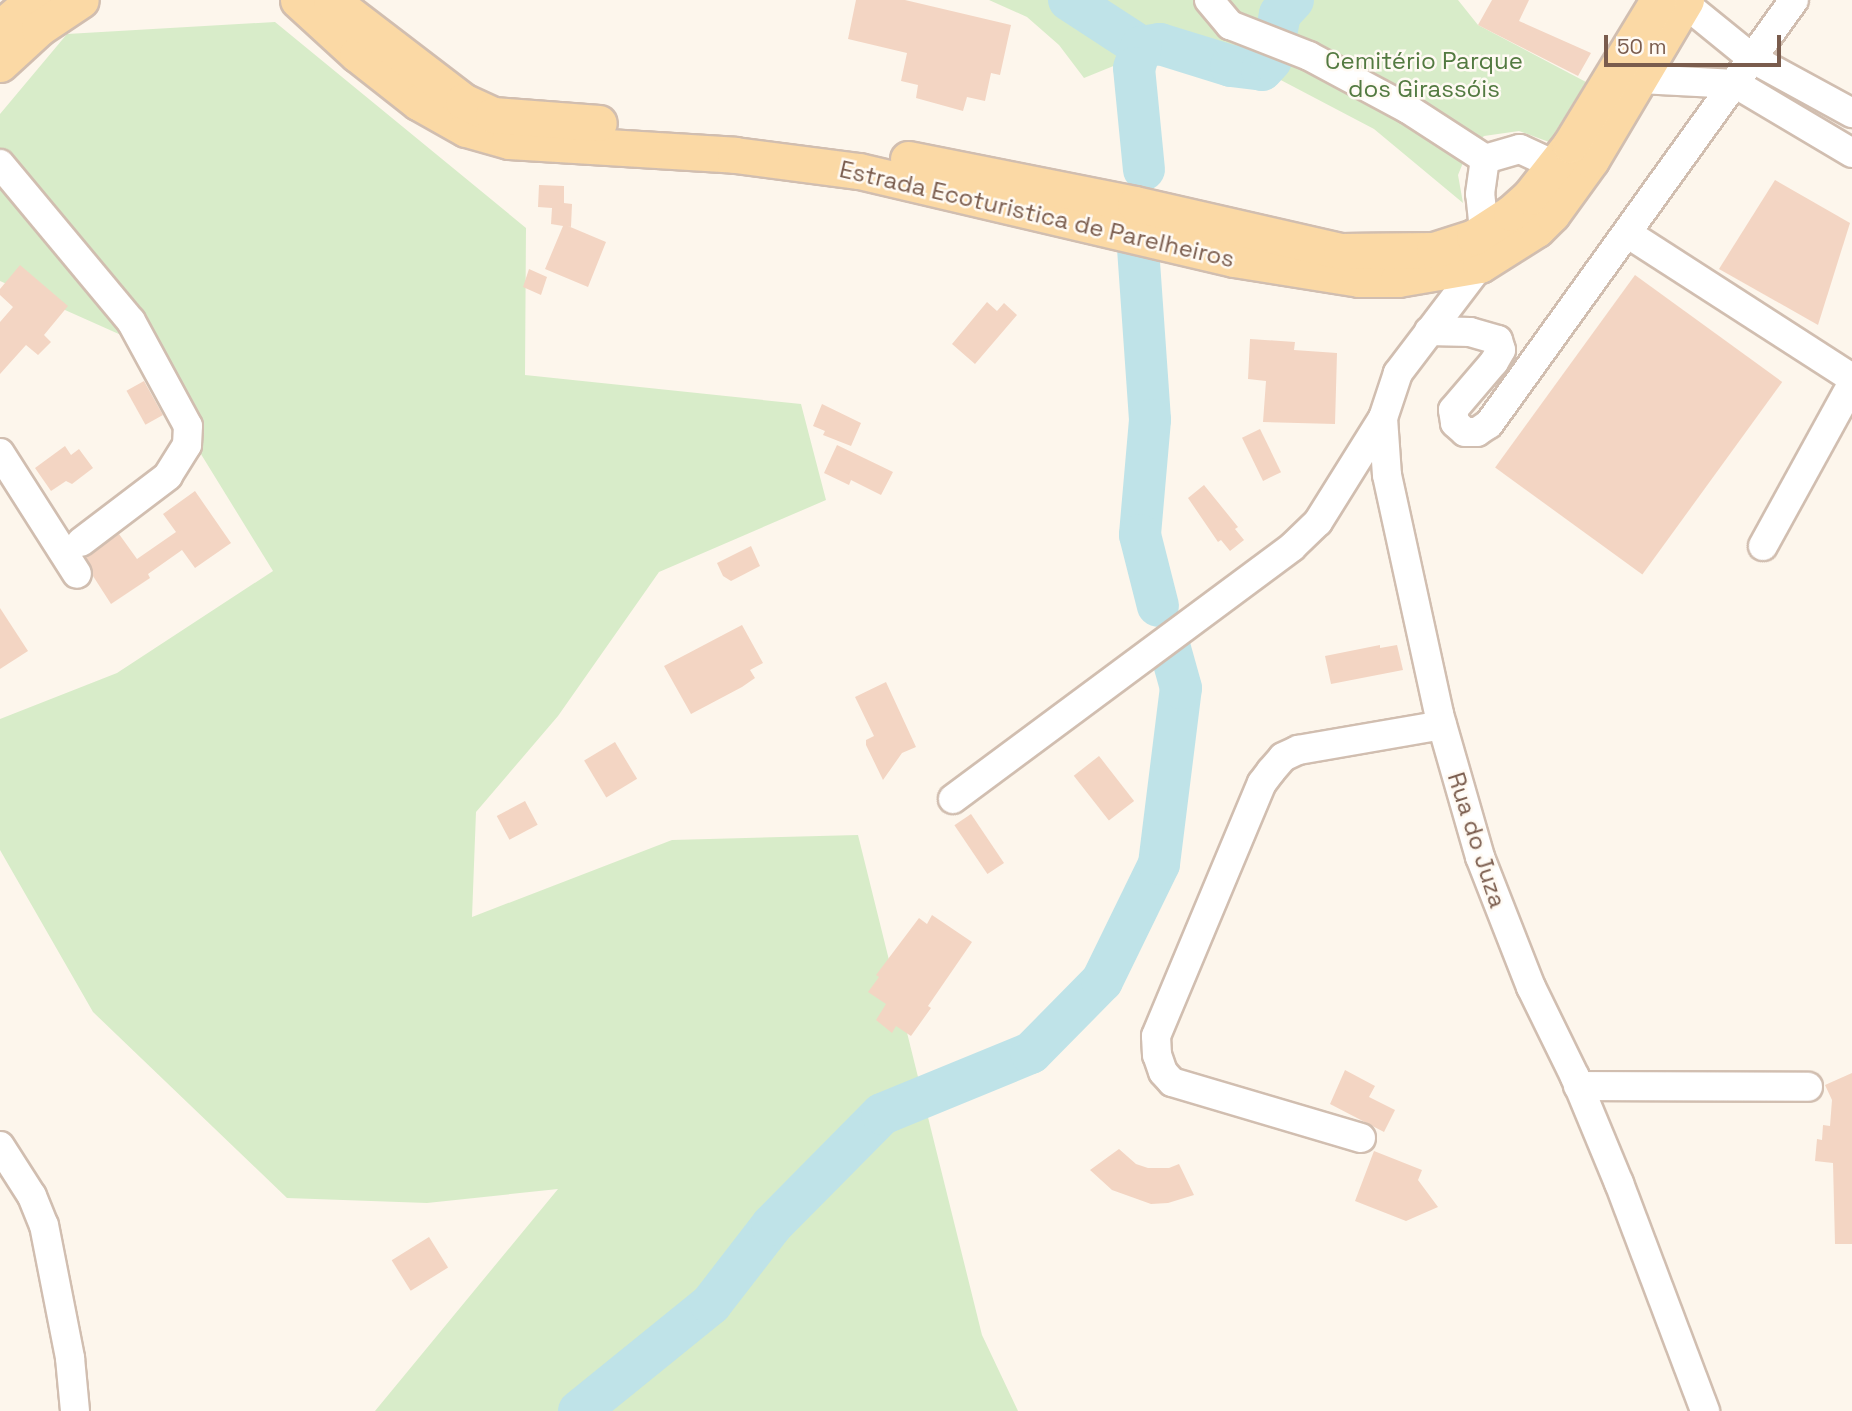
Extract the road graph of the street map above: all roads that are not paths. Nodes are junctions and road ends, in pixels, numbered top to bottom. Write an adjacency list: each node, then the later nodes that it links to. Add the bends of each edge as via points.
1 (33, 0): 8 (main road)
2 (81, 0): 10 (main road)
3 (298, 0): 20 (main road, Estrada Ecoturistica de Parelheiros, via 418,102 466,129 509,141 735,155 859,171 1234,259 1331,276 1398,279)
4 (331, 0): 18 (main road, Estrada Ecoturistica de Parelheiros, via 463,101 493,115 784,139 883,153 1340,251 1434,250)
5 (1209, 0): 15 (street, via 1230,25 1309,56 1408,109)
6 (1794, 0): 9 (street)
7 (1676, 1): 9 (street); 11 (main road, Estrada Ecoturistica de Parelheiros); 17 (main road, Estrada Ecoturistica de Parelheiros)
8 (0, 28)
9 (1753, 59): 12 (street); 13 (street)
10 (0, 64)
11 (1640, 79): 12 (street); 17 (main road, Estrada Ecoturistica de Parelheiros)
12 (1736, 84): 14 (street); 19 (street)
13 (1852, 113)
14 (1852, 153)
15 (1485, 159): 17 (street, via 1520,149); 18 (street, via 1480,194)
16 (0, 164): 26 (street, via 131,321 188,426 187,445 168,476)
17 (1566, 173): 18 (main road, Estrada Ecoturistica de Parelheiros); 20 (main road, Estrada Ecoturistica de Parelheiros, via 1537,229)
18 (1484, 230): 20 (main road)
19 (1627, 233): 21 (street, via 1489,424 1477,432 1465,432 1455,423 1453,410 1494,362 1501,350 1498,340 1470,332); 22 (street)
20 (1480, 265): 21 (street, Rua do Juza)
21 (1429, 331): 24 (street, Rua do Juza, via 1398,373)
22 (1852, 378)
23 (1852, 383): 27 (street)
24 (1383, 418): 29 (street, Rua do Juza, via 1387,475); 30 (street, via 1318,522 1292,547)
25 (0, 453): 28 (street)
26 (81, 542)
27 (1763, 546)
28 (76, 574)
29 (1442, 725): 31 (street, Rua do Juza, via 1504,923); 33 (street, via 1298,750 1270,771 1156,1036 1157,1055 1172,1082)
30 (953, 799)
31 (1578, 1086): 32 (street); 36 (street, Rua do Juza)
32 (1808, 1087)
33 (1360, 1138)
34 (0, 1146): 35 (street, via 32,1196 44,1225 70,1358)
35 (75, 1411)
36 (1705, 1411)

